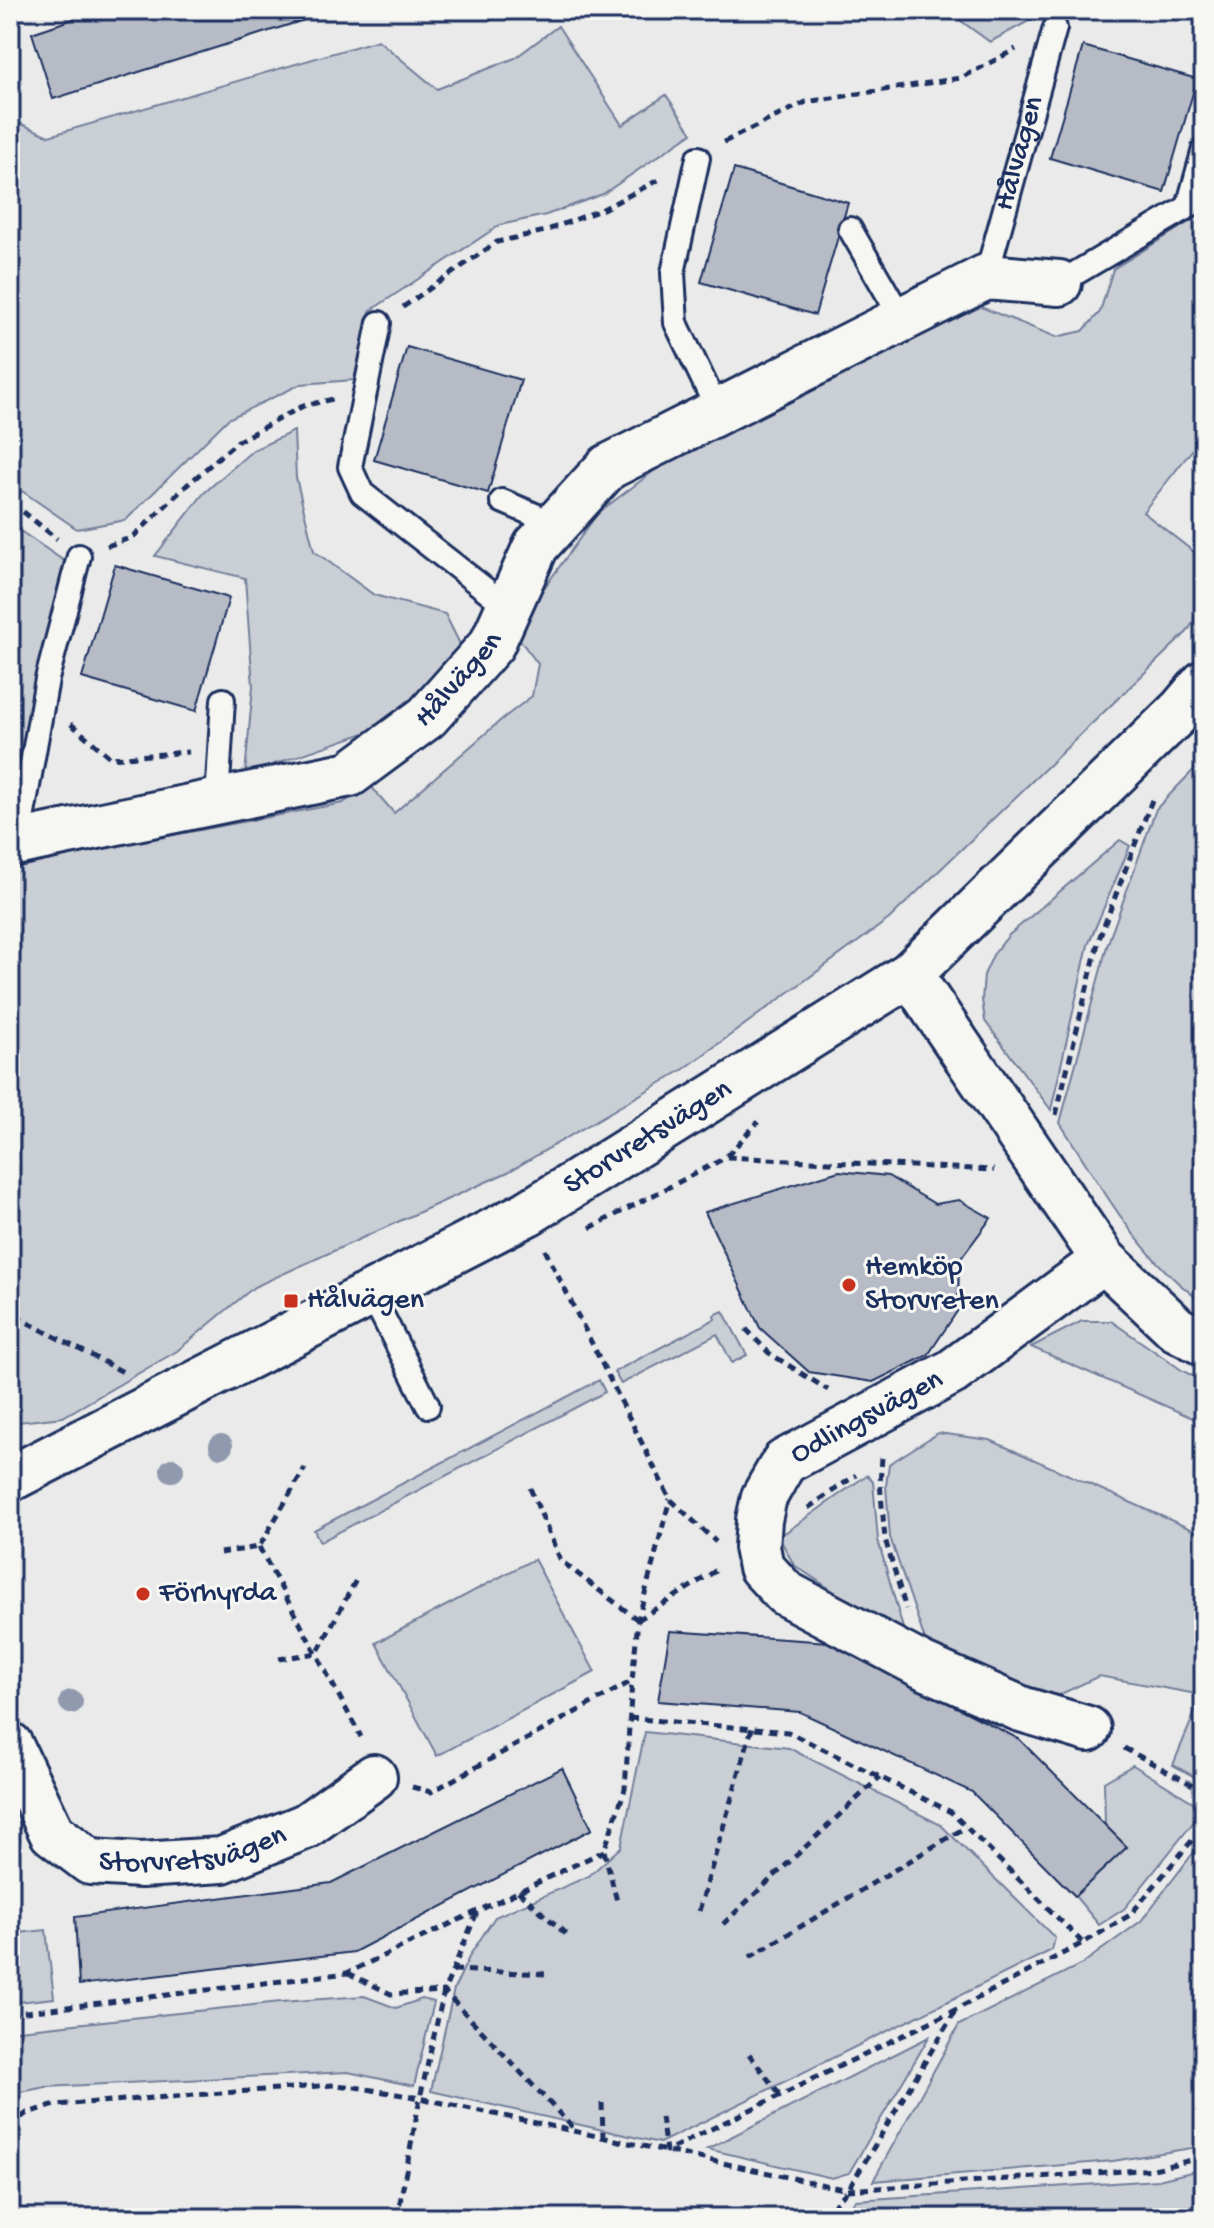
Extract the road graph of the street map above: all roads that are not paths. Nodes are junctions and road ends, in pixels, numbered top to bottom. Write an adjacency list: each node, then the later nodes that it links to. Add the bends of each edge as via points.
1 (1055, 28): 5 (lane, Hålvägen)
2 (1204, 149): 6 (lane, via 1188,207)
3 (698, 158): 9 (lane, via 673,273 676,323)
4 (850, 229): 7 (lane)
5 (986, 277): 6 (street); 7 (street, Hålvägen)
6 (1059, 283)
7 (902, 319): 9 (street, Hålvägen)
8 (379, 323): 13 (lane, Hålvägen, via 350,467 362,493)
9 (718, 411): 11 (street, Hålvägen, via 608,467)
10 (502, 501): 11 (lane)
11 (556, 524): 13 (street, Hålvägen, via 536,546)
12 (79, 556): 17 (lane, Hålvägen)
13 (508, 607): 16 (street, Hålvägen, via 492,644 427,717 350,774)
14 (1204, 683): 18 (street, Storvretsvägen)
15 (223, 700): 16 (lane)
16 (217, 801): 17 (street, Hålvägen)
17 (14, 843)
18 (910, 974): 19 (street); 20 (street, Storvretsvägen, via 528,1213)
19 (1104, 1260): 21 (street, via 1177,1329); 24 (street, Odlingsvägen, via 952,1372 784,1462 764,1497 745,1553 785,1593 923,1666 1021,1709)
20 (371, 1293): 22 (lane); 23 (street, Storvretsvägen)
21 (1204, 1343)
22 (428, 1406)
23 (10, 1479)
24 (1088, 1729)
25 (10, 1745): 26 (street, Storvretsvägen, via 52,1833 90,1862 222,1860 306,1826)
26 (374, 1777)

